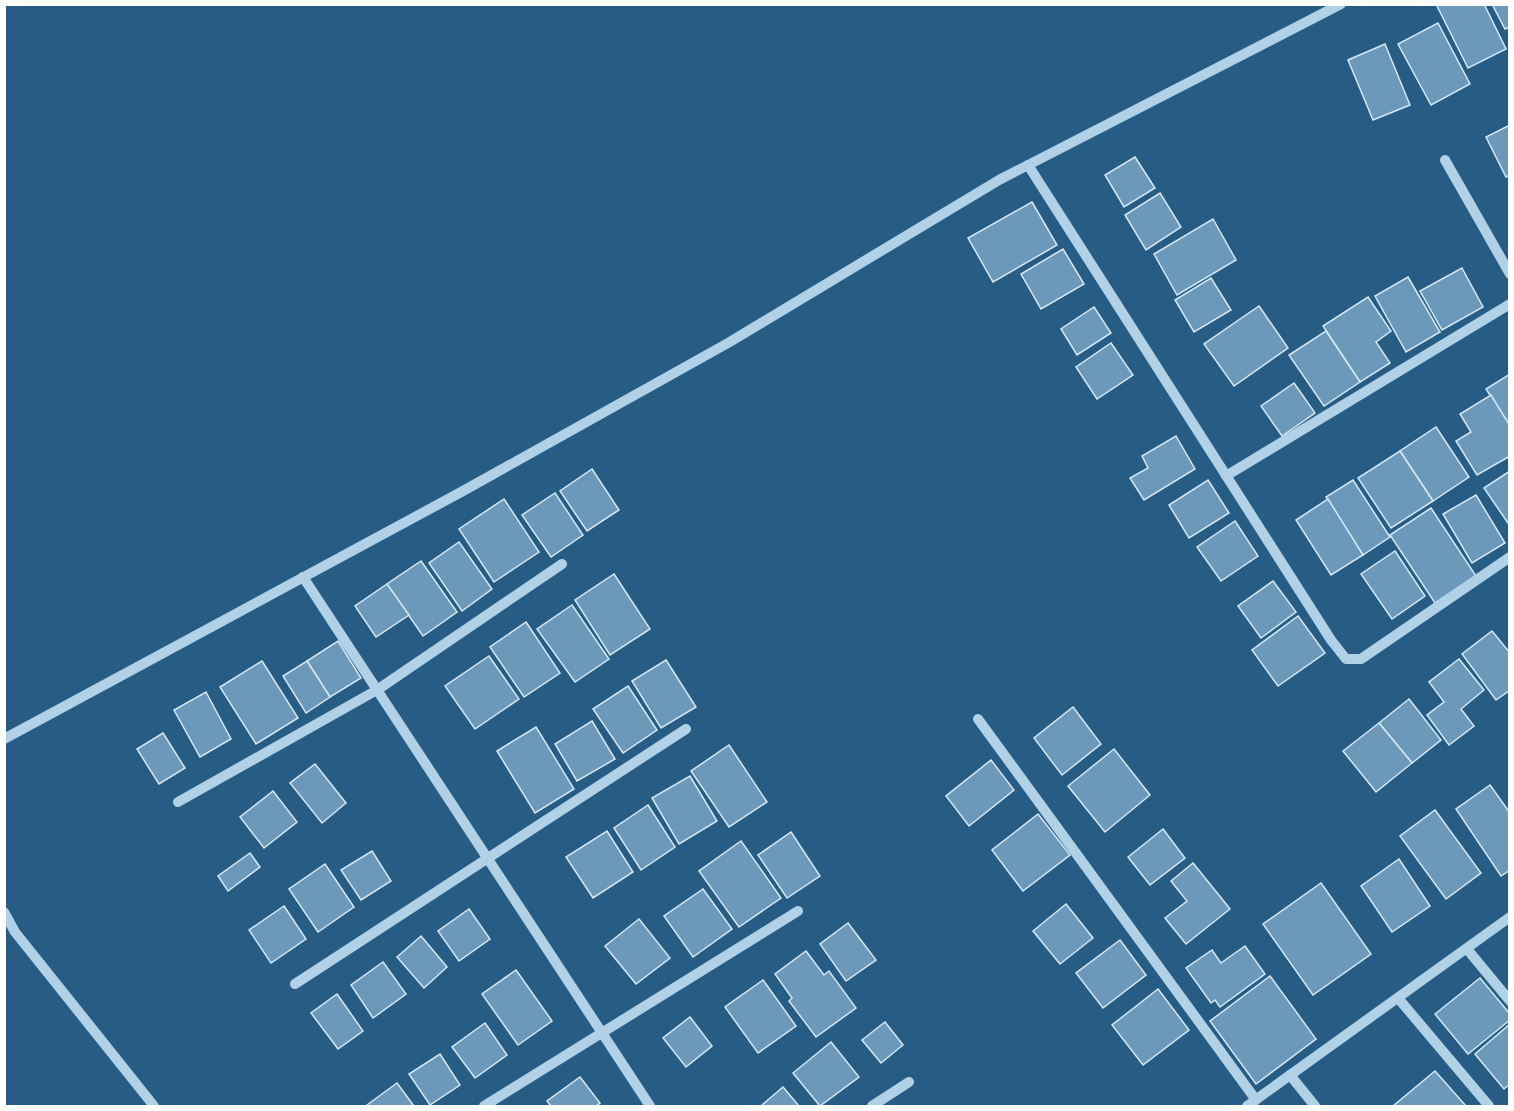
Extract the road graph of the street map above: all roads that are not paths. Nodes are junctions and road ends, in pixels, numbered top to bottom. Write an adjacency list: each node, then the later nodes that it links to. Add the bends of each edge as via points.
1 (1341, 4): 3 (street)
2 (1445, 160): 4 (street)
3 (1028, 165): 6 (street); 9 (street, via 728,343)
4 (1509, 274)
5 (1509, 304): 6 (street)
6 (1226, 476): 7 (street, via 1346,659 1361,659)
7 (1509, 557)
8 (562, 564): 10 (street)
9 (303, 577): 10 (street); 13 (street)
10 (376, 690): 14 (street); 15 (street)
11 (978, 719): 26 (street)
12 (686, 729): 15 (street)
13 (4, 739)
14 (178, 802)
15 (487, 859): 20 (street); 23 (street)
16 (798, 911): 23 (street)
17 (4, 912): 27 (street, via 15,932)
18 (1509, 917): 19 (street)
19 (1467, 949): 21 (street); 22 (street)
20 (295, 984)
21 (1398, 998): 24 (street); 32 (street)
22 (1509, 1001)
23 (601, 1032): 28 (street); 29 (street)
24 (1290, 1075): 26 (street); 31 (street)
25 (909, 1082): 30 (street)
26 (1251, 1103)
27 (154, 1107)
28 (484, 1107)
29 (650, 1107)
30 (872, 1107)
31 (1315, 1107)
32 (1489, 1107)

